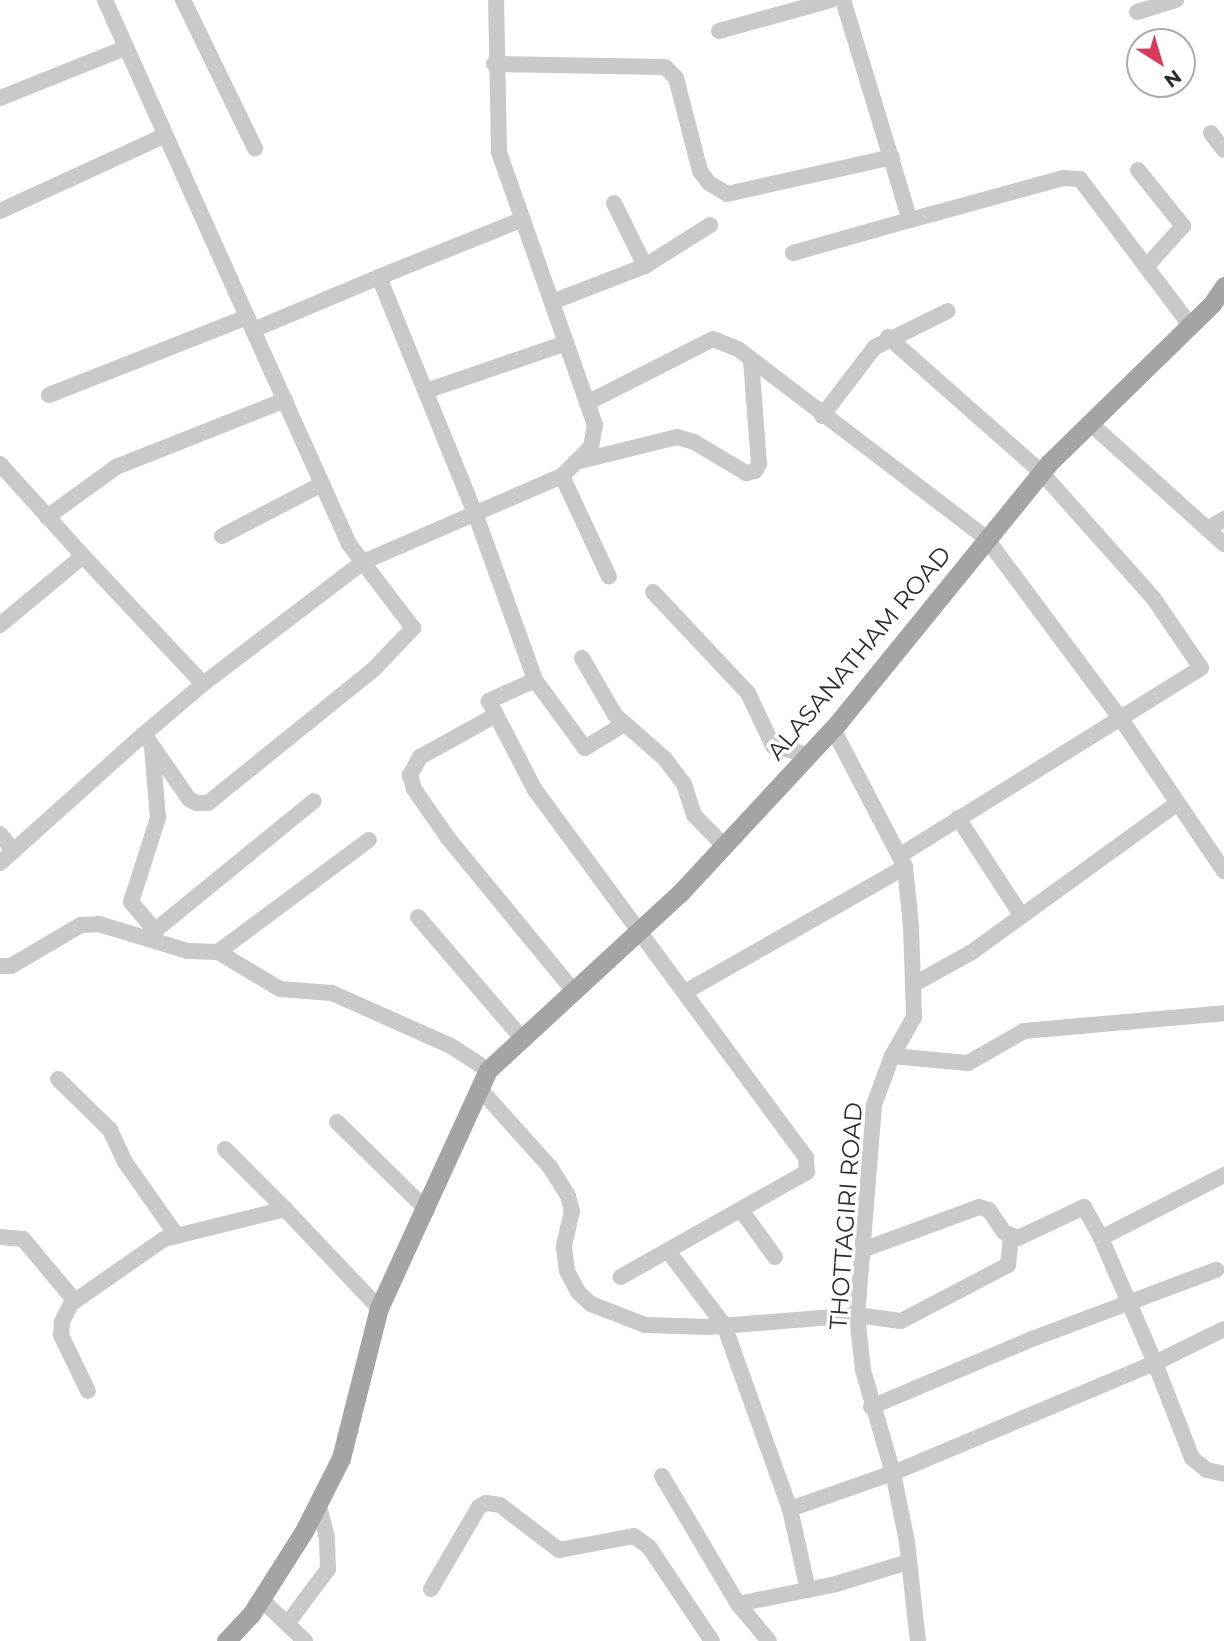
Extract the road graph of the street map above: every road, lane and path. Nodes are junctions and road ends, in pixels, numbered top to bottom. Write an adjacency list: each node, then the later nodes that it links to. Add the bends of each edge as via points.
1 (105, 0): 9 (street)
2 (183, 0): 14 (street)
3 (496, 0): 10 (street)
4 (831, 0): 8 (street)
5 (843, 0): 16 (street)
6 (1176, 0): 7 (street)
7 (1137, 12)
8 (719, 31)
9 (125, 48): 11 (street); 13 (street)
10 (494, 64): 16 (street, via 665,67 676,78 700,171 727,194); 20 (street, via 499,152)
11 (0, 98)
12 (1211, 133): 15 (street)
13 (164, 136): 19 (street); 30 (street)
14 (255, 148)
15 (1224, 150)
16 (892, 157): 21 (street)
17 (1138, 170): 25 (street, via 1183,226)
18 (614, 203): 24 (street)
19 (0, 211)
20 (523, 219): 26 (street); 28 (street)
21 (910, 220): 23 (street); 25 (street, via 1073,177 1080,179)
22 (710, 225): 24 (street)
23 (793, 253)
24 (645, 266): 28 (street)
25 (1146, 267): 31 (street)
26 (379, 277): 30 (street); 35 (street)
27 (1224, 286): 31 (main road, ALASANATHAM ROAD)
28 (552, 302): 33 (street)
29 (948, 311): 32 (street)
30 (250, 323): 36 (street); 37 (street)
31 (1190, 325): 40 (main road, ALASANATHAM ROAD)
32 (888, 337): 39 (street, via 861,360); 43 (street)
33 (566, 343): 35 (street); 38 (street)
34 (751, 359): 38 (street, via 713,339); 39 (street); 41 (street, via 759,464 755,471 746,473 677,437)
35 (426, 391): 46 (street)
36 (49, 395)
37 (285, 400): 45 (street); 47 (street, via 116,467)
38 (587, 403): 41 (street, via 596,433)
39 (822, 416): 51 (street)
40 (1090, 423): 43 (main road, ALASANATHAM ROAD); 49 (street)
41 (575, 462): 44 (street)
42 (0, 464): 47 (street)
43 (1041, 472): 51 (main road, ALASANATHAM ROAD); 62 (street, via 1154,599 1200,668)
44 (562, 476): 46 (street); 55 (street)
45 (322, 484): 50 (street); 54 (street, via 349,544)
46 (475, 513): 54 (street); 59 (street)
47 (47, 517): 53 (street)
48 (1224, 519): 49 (street)
49 (1207, 528): 52 (street)
50 (222, 536)
51 (986, 538): 62 (street); 64 (main road, ALASANATHAM ROAD)
52 (1224, 544)
53 (83, 556): 57 (street); 60 (street)
54 (363, 562): 60 (street); 65 (street, via 413,628 374,669 208,803 189,799)
55 (609, 577)
56 (653, 592): 66 (street, via 752,698 773,747)
57 (3, 617)
58 (582, 658): 63 (street)
59 (536, 680): 61 (street, via 489,701); 63 (street, via 585,748)
60 (203, 684): 65 (street)
61 (496, 715): 80 (street, via 535,790 586,854); 84 (street, via 419,757 410,775 414,789 448,838)
62 (1121, 719): 68 (street); 69 (street)
63 (624, 724): 72 (street, via 665,759 684,784 694,815)
64 (833, 729): 66 (main road, ALASANATHAM ROAD); 74 (street, THOTTAGIRI ROAD)
65 (148, 740): 73 (street); 79 (street, via 158,818 131,902)
66 (808, 755): 72 (main road, ALASANATHAM ROAD)
67 (314, 801): 79 (street)
68 (1178, 803): 76 (street); 78 (street)
69 (958, 818): 74 (street); 78 (street)
70 (0, 834): 73 (street)
71 (369, 840): 81 (street)
72 (724, 846): 80 (main road, ALASANATHAM ROAD)
73 (14, 851): 75 (street)
74 (902, 861): 83 (street, THOTTAGIRI ROAD); 85 (street)
75 (0, 863)
76 (1224, 871)
77 (418, 916): 87 (street)
78 (1022, 916): 83 (street, via 972,952)
79 (151, 934): 81 (street, via 188,951); 82 (street, via 99,923 81,925)
80 (637, 934): 84 (main road, ALASANATHAM ROAD); 85 (street)
81 (218, 952): 89 (street, via 280,989 332,992 451,1046)
82 (0, 968)
83 (916, 983): 88 (street, THOTTAGIRI ROAD, via 914,1017)
84 (573, 990): 87 (main road, ALASANATHAM ROAD)
85 (685, 992): 97 (street, via 806,1158 807,1172)
86 (1224, 1013): 88 (street, via 1024,1031 968,1063)
87 (521, 1037): 89 (main road, ALASANATHAM ROAD)
88 (892, 1056): 102 (street, THOTTAGIRI ROAD, via 874,1105)
89 (488, 1070): 91 (main road)
90 (58, 1079): 98 (street, via 110,1130 125,1162)
91 (480, 1089): 96 (main road); 111 (street, via 565,1189 572,1211 564,1247 567,1271 584,1298 645,1325)
92 (337, 1122): 96 (street)
93 (225, 1149): 95 (street)
94 (1224, 1175): 101 (street)
95 (285, 1209): 98 (street); 109 (street)
96 (426, 1210): 109 (main road)
97 (741, 1210): 103 (street); 104 (street)
98 (177, 1236): 107 (street, via 146,1248 83,1298)
99 (1011, 1236): 101 (street, via 1024,1237 1081,1207 1089,1212); 102 (street, via 989,1210 979,1207); 110 (street, via 1008,1265 959,1294 901,1321)
100 (0, 1237): 107 (street, via 23,1239)
101 (1101, 1238): 108 (street)
102 (865, 1249): 110 (street, THOTTAGIRI ROAD)
103 (668, 1251): 106 (street); 111 (street)
104 (775, 1257)
105 (1216, 1270): 108 (street)
106 (621, 1277)
107 (74, 1300): 114 (street, via 62,1322 61,1335)
108 (1129, 1303): 113 (street); 115 (street)
109 (379, 1308): 119 (main road, via 341,1458)
110 (857, 1315): 111 (street); 115 (street, THOTTAGIRI ROAD)
111 (724, 1325): 120 (street)
112 (1224, 1329): 113 (street)
113 (1155, 1363): 116 (street); 117 (street, via 1192,1458 1207,1470)
114 (88, 1391)
115 (871, 1407): 116 (street, THOTTAGIRI ROAD)
116 (893, 1473): 120 (street); 121 (street, THOTTAGIRI ROAD)
117 (1224, 1474)
118 (662, 1476): 125 (street)
119 (318, 1503): 124 (main road); 126 (street, via 327,1538 328,1569)
120 (790, 1509): 123 (street)
121 (908, 1562): 123 (street); 127 (street, THOTTAGIRI ROAD)
122 (431, 1589): 130 (street, via 473,1515 486,1503 500,1505 559,1550 634,1536 649,1547)
123 (808, 1590): 125 (street)
124 (261, 1598): 126 (street); 128 (main road)
125 (738, 1604): 131 (street)
126 (287, 1624): 129 (street)
127 (925, 1639)
128 (226, 1641)
129 (304, 1641)
130 (712, 1641)
131 (769, 1641)

